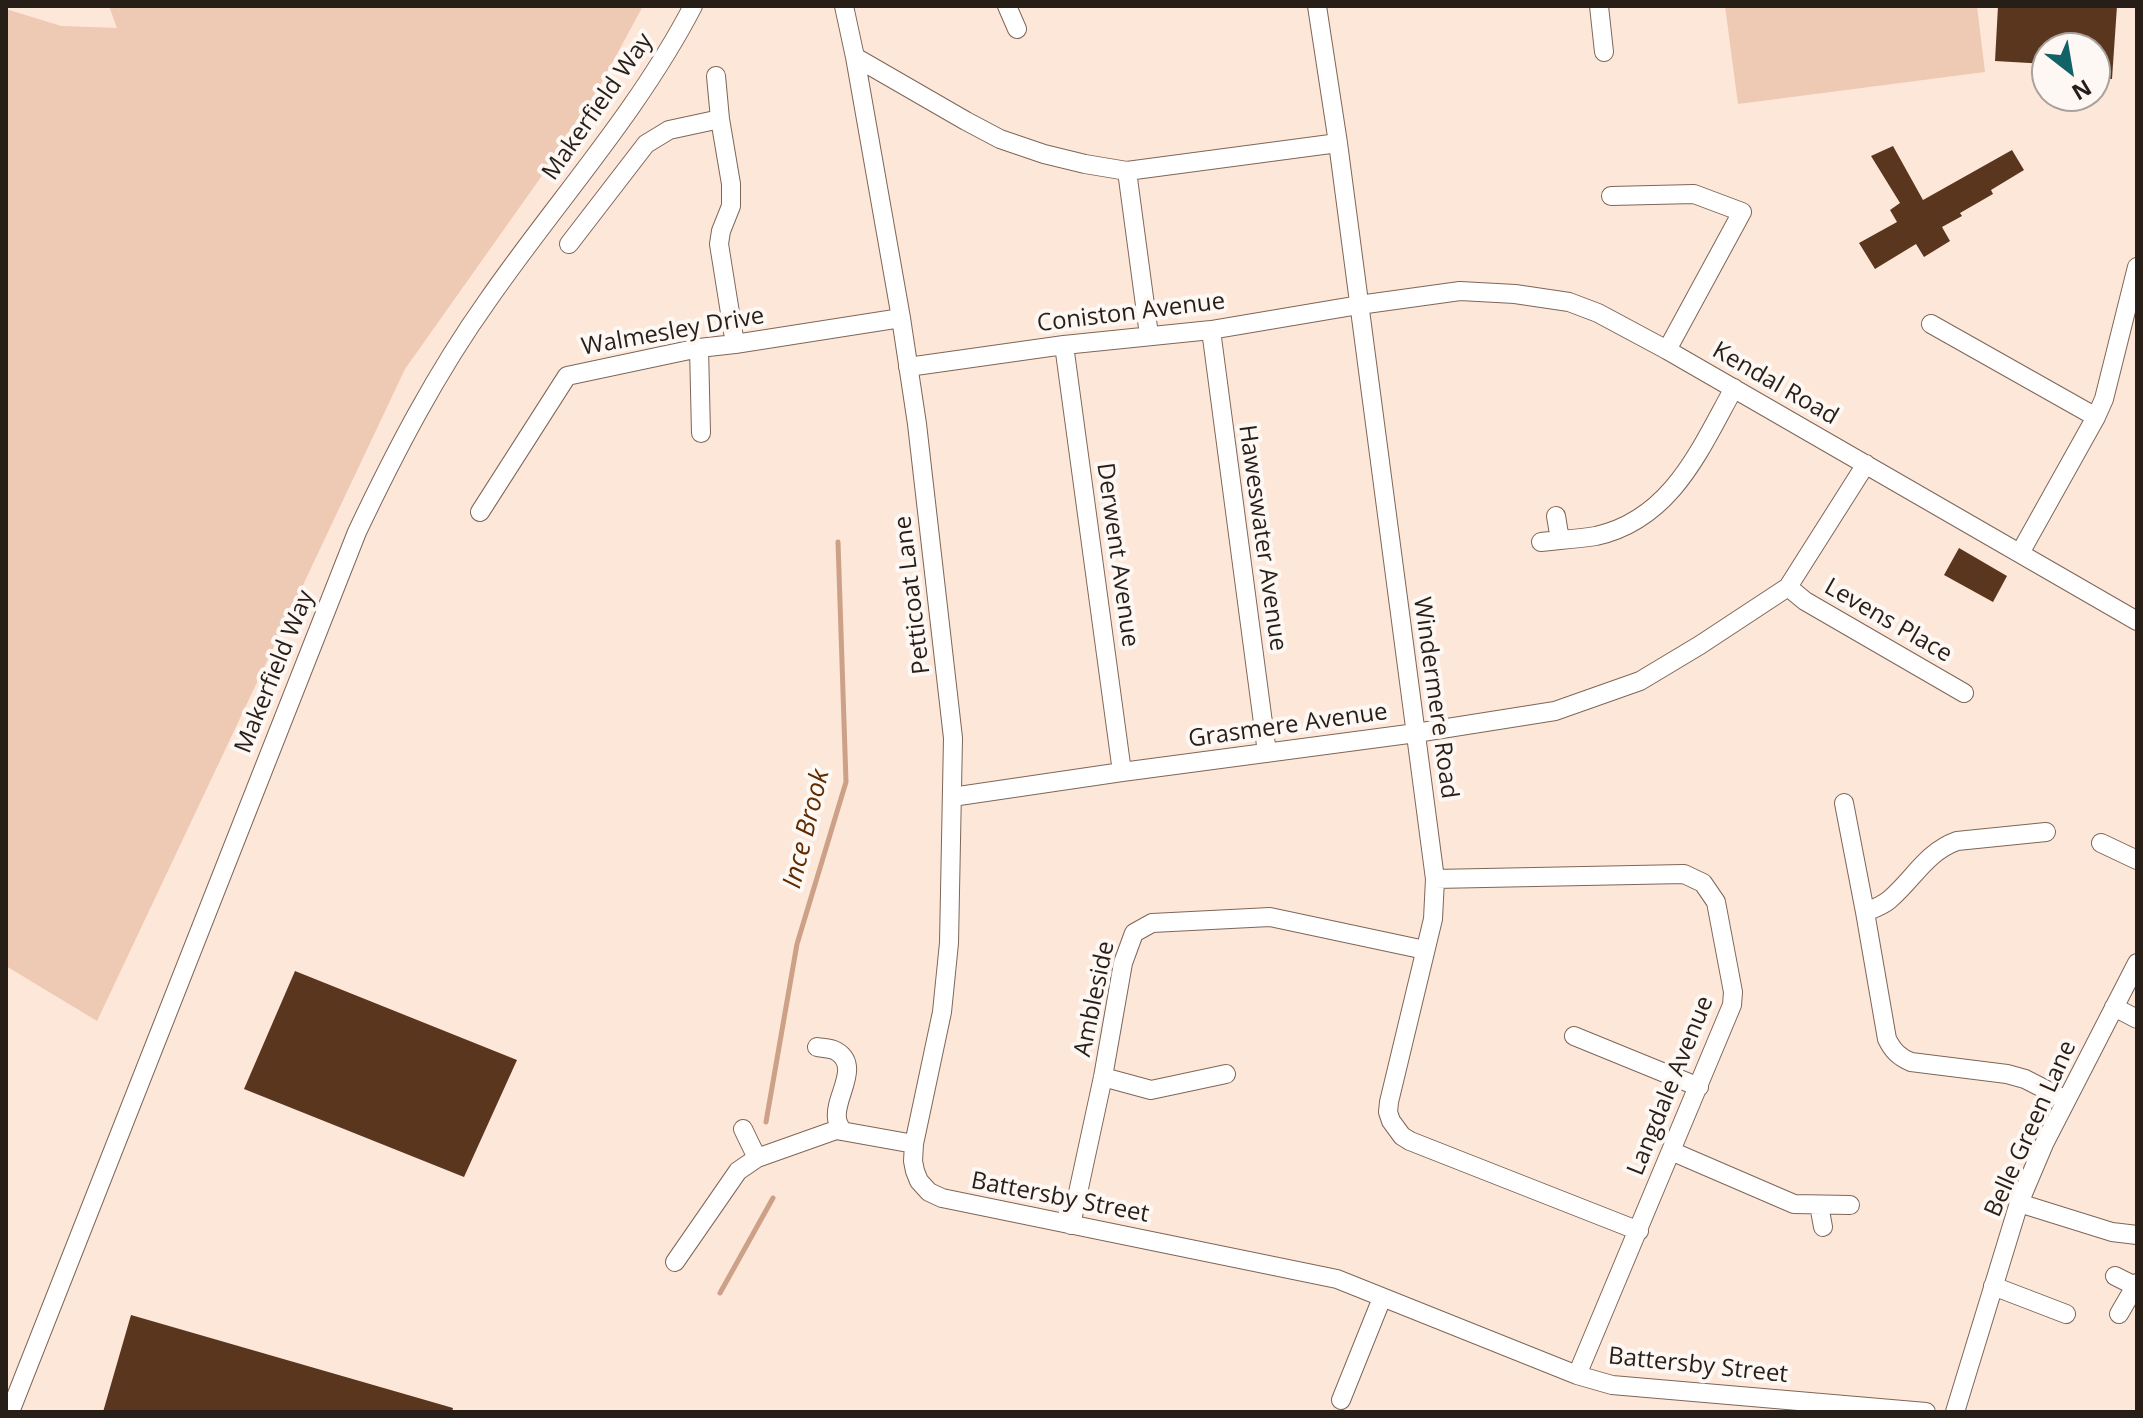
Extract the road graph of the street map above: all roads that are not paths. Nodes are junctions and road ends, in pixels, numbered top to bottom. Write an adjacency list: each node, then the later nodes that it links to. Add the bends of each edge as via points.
1 (693, 6): 78 (street, Makerfield Way, via 611,135 488,300 397,449 357,532)
2 (844, 6): 8 (street, Petticoat Lane)
3 (1007, 6): 6 (street)
4 (1317, 6): 11 (street, Windermere Road)
5 (1599, 6): 7 (street)
6 (1017, 29)
7 (1604, 52)
8 (855, 57): 12 (street, via 1000,139); 17 (street, Petticoat Lane)
9 (716, 76): 10 (street)
10 (720, 119): 14 (street, via 669,130 646,144); 21 (street, via 731,206 719,244)
11 (1338, 143): 12 (street); 16 (street, Windermere Road)
12 (1127, 171): 20 (street)
13 (1611, 196): 24 (street, via 1694,194 1742,212)
14 (569, 244)
15 (2137, 267): 27 (street)
16 (1359, 305): 19 (street, Coniston Avenue); 24 (street, Kendal Road, via 1460,291 1515,294 1569,302); 36 (street, Windermere Road)
17 (901, 318): 21 (street, Walmesley Drive); 25 (street, Petticoat Lane)
18 (1931, 324): 27 (street)
19 (1211, 330): 20 (street, Coniston Avenue); 37 (street, Haweswater Avenue)
20 (1149, 335): 22 (street, Coniston Avenue)
21 (735, 344): 23 (street, Walmesley Drive)
22 (1064, 345): 25 (street, Coniston Avenue); 38 (street, Derwent Avenue)
23 (699, 348): 28 (street); 30 (street, Walmesley Drive, via 567,376)
24 (1667, 350): 26 (street, Kendal Road)
25 (908, 367): 39 (street, Petticoat Lane, via 953,738)
26 (1734, 388): 29 (street, Kendal Road); 31 (street, via 1683,478 1643,516 1597,536 1550,541)
27 (2096, 417): 32 (street)
28 (701, 433)
29 (1866, 464): 32 (street, Kendal Road); 33 (street, Grasmere Avenue)
30 (480, 512)
31 (1556, 516)
32 (2020, 553): 34 (street, Kendal Road)
33 (1788, 587): 35 (street, Levens Place); 36 (street, Grasmere Avenue, via 1640,681 1555,711)
34 (2137, 621)
35 (1964, 693)
36 (1416, 733): 37 (street, Grasmere Avenue); 44 (street, Windermere Road)
37 (1267, 753): 38 (street, Grasmere Avenue)
38 (1122, 772): 39 (street, Grasmere Avenue)
39 (952, 797): 58 (street, Petticoat Lane, via 942,1012)
40 (1844, 803): 45 (street)
41 (2046, 832): 45 (street, via 1945,845 1887,902)
42 (2101, 843): 43 (street)
43 (2137, 860)
44 (1435, 879): 46 (street, Windermere Road); 54 (street, Langdale Avenue, via 1684,874 1703,883 1716,902 1733,992 1728,1018)
45 (1865, 912): 55 (street, via 1887,1039 1901,1058 2007,1074)
46 (1425, 950): 53 (street, Ambleside, via 1270,917 1152,923 1134,933 1123,963); 67 (street, Windermere Road, via 1389,1102 1396,1129 1410,1141)
47 (2137, 963): 48 (street, Belle Green Lane)
48 (2114, 1007): 49 (street); 55 (street, Belle Green Lane)
49 (2137, 1019)
50 (1574, 1036): 54 (street)
51 (817, 1047): 57 (street, via 836,1051 846,1061 837,1118)
52 (1226, 1074): 53 (street, via 1151,1090)
53 (1103, 1077): 65 (street, Ambleside)
54 (1699, 1087): 59 (street, Langdale Avenue)
55 (2066, 1100): 62 (street, Belle Green Lane)
56 (743, 1129): 60 (street)
57 (842, 1131): 58 (street); 60 (street)
58 (914, 1144): 61 (street, Petticoat Lane)
59 (1671, 1151): 63 (street, via 1794,1204); 67 (street, Langdale Avenue)
60 (757, 1158): 69 (street, via 738,1171)
61 (919, 1181): 65 (street, Battersby Street, via 942,1198)
62 (2019, 1203): 68 (street); 72 (street, Belle Green Lane)
63 (1819, 1205): 64 (street); 66 (street)
64 (1850, 1205)
65 (1071, 1225): 73 (street, Battersby Street, via 1337,1279)
66 (1823, 1227)
67 (1639, 1231): 76 (street, Langdale Avenue)
68 (2137, 1235)
69 (675, 1262)
70 (2115, 1276): 71 (street)
71 (2136, 1284): 75 (street)
72 (1993, 1286): 74 (street); 80 (street, Belle Green Lane)
73 (1382, 1298): 76 (street, Battersby Street); 77 (street)
74 (2066, 1314)
75 (2119, 1314)
76 (1577, 1375): 79 (street, Battersby Street, via 1612,1385)
77 (1341, 1400)
78 (10, 1412)
79 (1926, 1412)
80 (1955, 1412)

